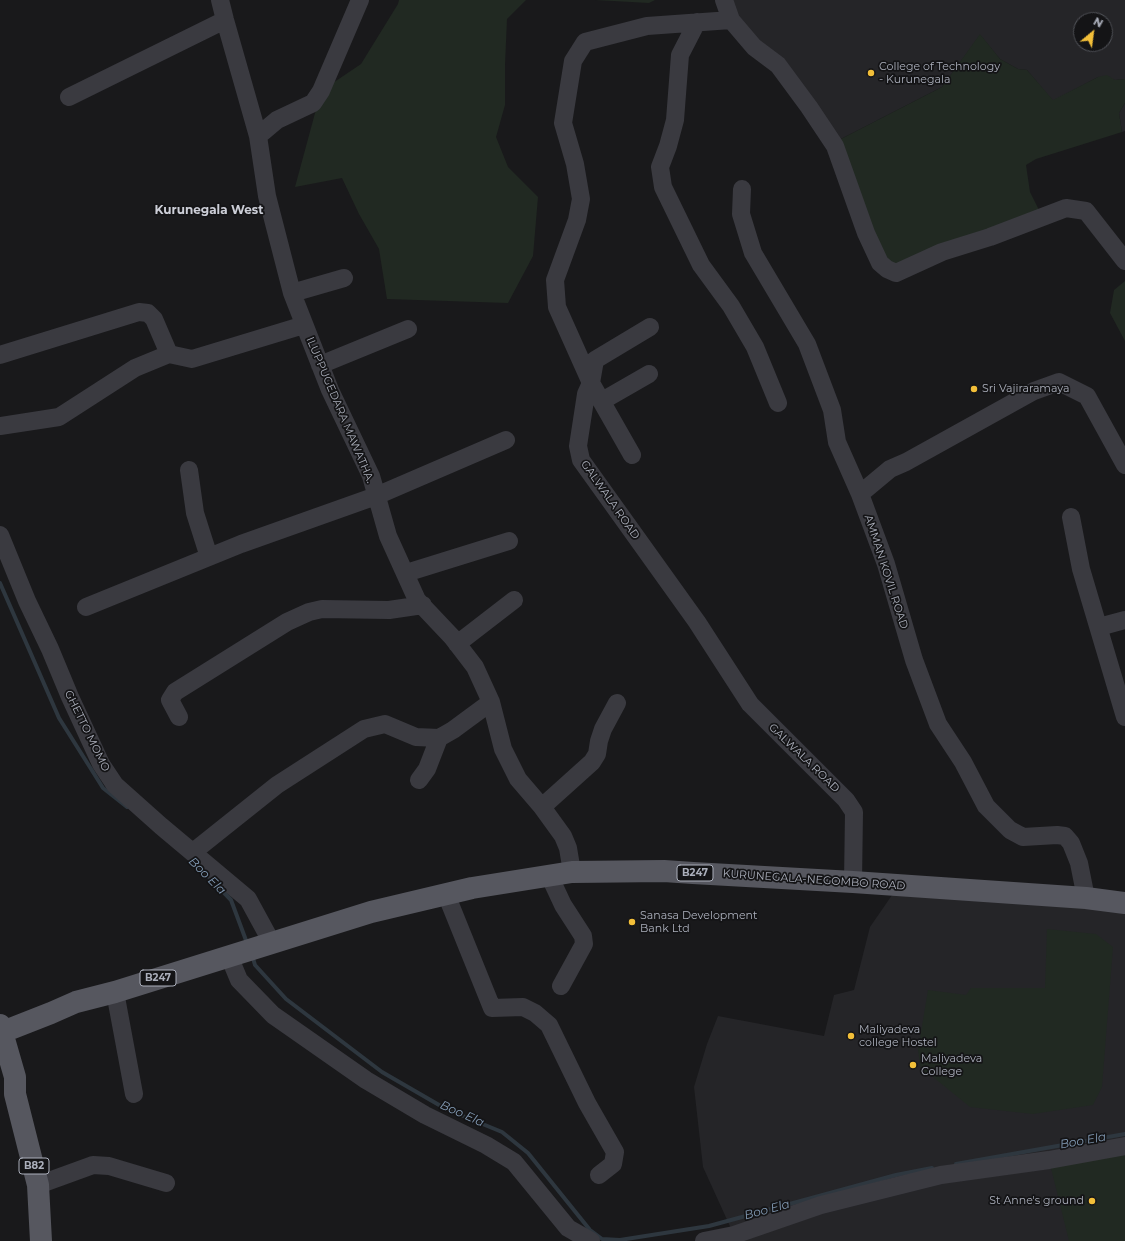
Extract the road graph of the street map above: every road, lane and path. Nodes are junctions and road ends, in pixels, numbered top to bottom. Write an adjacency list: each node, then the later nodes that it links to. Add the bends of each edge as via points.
1 (220, 0): 4 (street, ILUPPUGEDARA MAWATHA.)
2 (360, 0): 8 (street, via 321,91 313,103 277,120)
3 (724, 0): 5 (street)
4 (224, 20): 7 (street); 8 (street, ILUPPUGEDARA MAWATHA.)
5 (731, 20): 6 (street); 10 (street, via 754,47 778,65 835,146 866,233 880,264 887,269 896,272 942,252 1066,208 1086,211)
6 (696, 22): 20 (street, via 647,26 586,42 573,61 563,123 575,164 581,199 577,220 555,280 557,307); 22 (street, via 680,55 675,120 660,167 663,187 701,265 731,306 755,347)
7 (69, 97)
8 (258, 136): 12 (street, ILUPPUGEDARA MAWATHA., via 268,196)
9 (742, 189): 28 (street, AMMAN KOVIL ROAD, via 741,214 753,253 807,344 832,410 837,442)
10 (1125, 261)
11 (344, 278): 12 (street)
12 (292, 293): 13 (street, ILUPPUGEDARA MAWATHA.)
13 (304, 325): 16 (street, via 192,359); 18 (street, ILUPPUGEDARA MAWATHA.)
14 (650, 327): 20 (street, GALWALA ROAD, via 596,360)
15 (408, 329): 18 (street)
16 (169, 354): 17 (street, via 154,319 148,313 140,312); 23 (street, via 135,368 59,417)
17 (0, 356)
18 (320, 365): 29 (street, ILUPPUGEDARA MAWATHA., via 371,476)
19 (649, 374): 21 (street)
20 (591, 383): 21 (street); 51 (street, GALWALA ROAD, via 586,394 578,446 581,460 698,622 750,704 836,789 854,812)
21 (602, 401): 25 (street)
22 (778, 403)
23 (0, 426)
24 (506, 440): 29 (street)
25 (632, 455)
26 (1125, 465): 28 (street, via 1088,396 1059,382 1034,391 890,469)
27 (188, 470): 33 (street, via 195,513)
28 (860, 494): 53 (street, AMMAN KOVIL ROAD, via 886,564 914,660 938,724 963,762 986,806 1010,830 1023,837 1065,836 1072,843)
29 (376, 496): 33 (street); 34 (street, ILUPPUGEDARA MAWATHA., via 388,536)
30 (1071, 516): 39 (street, via 1081,569)
31 (0, 535): 48 (street, GHETTO MOMO, via 26,601 50,649 100,764 115,785)
32 (509, 541): 34 (street)
33 (210, 557): 37 (street)
34 (406, 573): 36 (street, ILUPPUGEDARA MAWATHA., via 418,600)
35 (514, 600): 40 (street)
36 (423, 605): 40 (street, ILUPPUGEDARA MAWATHA.); 43 (street, via 389,610 322,609 287,622 175,692 170,700)
37 (86, 607)
38 (1125, 620): 39 (street)
39 (1099, 627): 44 (street)
40 (457, 644): 41 (street, ILUPPUGEDARA MAWATHA., via 475,667)
41 (490, 702): 45 (street); 47 (street, ILUPPUGEDARA MAWATHA., via 503,750 518,779)
42 (617, 703): 47 (street, via 603,729 598,741 597,754 592,762)
43 (179, 717)
44 (1125, 717)
45 (439, 738): 46 (street, via 427,769); 48 (street, via 416,737 385,724 364,729 277,785)
46 (419, 780)
47 (542, 807): 49 (street, ILUPPUGEDARA MAWATHA., via 563,836)
48 (193, 852): 55 (street, GHETTO MOMO, via 248,898)
49 (572, 872): 50 (main road, KURUNEGALA-NEGOMBO ROAD / B247); 51 (main road, KURUNEGALA-NEGOMBO ROAD / B247, via 664,871)
50 (549, 875): 52 (main road, KURUNEGALA-NEGOMBO ROAD / B247); 57 (street, via 563,905 583,936 584,944)
51 (853, 882): 53 (main road, KURUNEGALA-NEGOMBO ROAD / B247)
52 (446, 894): 55 (main road, KURUNEGALA-NEGOMBO ROAD / B247, via 371,912); 64 (street, via 492,1008 523,1008 535,1013 549,1025 587,1103 615,1152 613,1164)
53 (1086, 898): 54 (main road, KURUNEGALA-NEGOMBO ROAD / B247)
54 (1125, 902)
55 (272, 943): 56 (main road, B247)
56 (234, 954): 58 (main road, B247); 69 (street, via 239,980 273,1015 366,1080 425,1115 514,1162 568,1228)
57 (561, 986)
58 (115, 992): 59 (main road, B247); 62 (street)
59 (1, 1026): 61 (main road, B82, via 15,1077)
60 (0, 1069): 61 (main road, B82, via 4,1081)
61 (15, 1094): 66 (main road, B82)
62 (134, 1094)
63 (1125, 1146): 67 (street, via 941,1175 822,1205)
64 (599, 1175)
65 (166, 1183): 66 (street, via 109,1166 93,1165)
66 (38, 1186): 68 (main road, B82)
67 (738, 1238): 70 (street)
68 (41, 1241)
69 (591, 1241)
70 (704, 1241)

